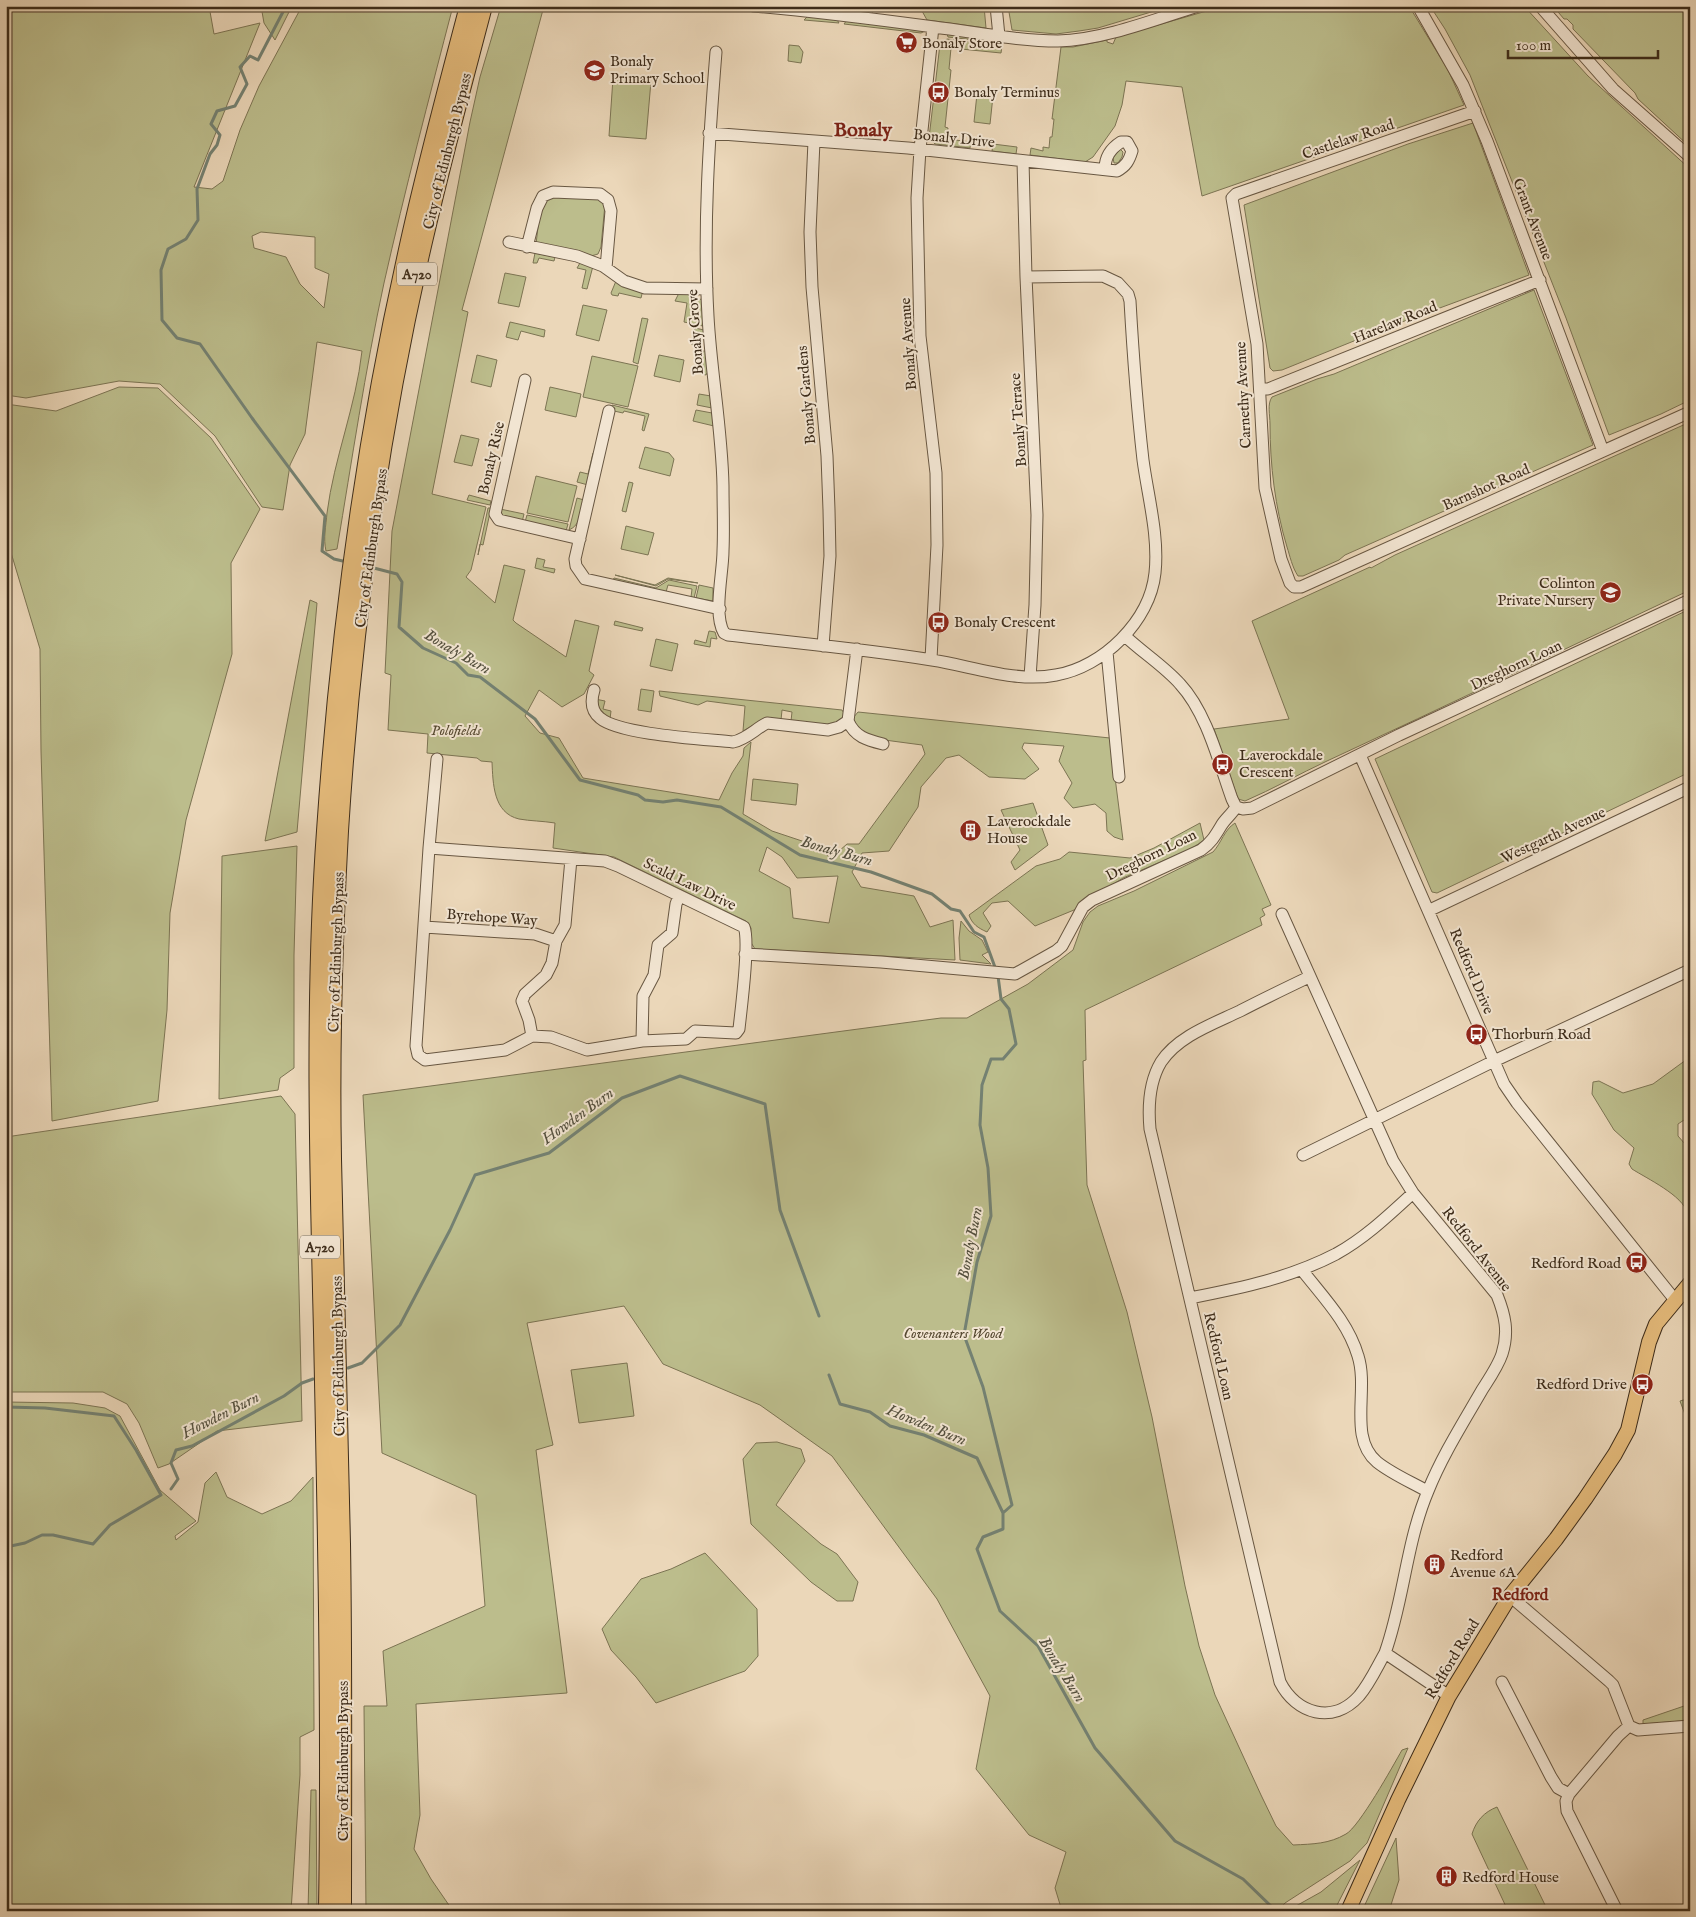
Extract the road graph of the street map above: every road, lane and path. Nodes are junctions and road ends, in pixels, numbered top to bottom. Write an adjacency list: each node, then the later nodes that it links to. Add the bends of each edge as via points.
1 (468, 6): 31 (highway, City of Edinburgh Bypass / A720, via 404,259 375,408)
2 (484, 6): 31 (highway, City of Edinburgh Bypass / A720, via 420,263)
3 (753, 6): 8 (street)
4 (996, 6): 9 (street)
5 (1198, 6): 9 (street, via 1082,38 1058,41)
6 (1418, 6): 11 (street, Grant Avenue)
7 (1540, 6): 15 (street, via 1613,89)
8 (933, 27): 9 (street); 14 (street, Bonaly Avenue)
9 (999, 36)
10 (716, 52): 12 (street, Bonaly Grove)
11 (1475, 111): 18 (street, Castlelaw Road); 23 (street, Grant Avenue)
12 (709, 133): 13 (street, Bonaly Drive); 24 (street, Bonaly Grove)
13 (814, 141): 14 (street, Bonaly Drive); 37 (street, Bonaly Gardens, via 810,232 812,287 829,510)
14 (920, 149): 16 (street, Bonaly Drive); 40 (street, Bonaly Avenue, via 917,237 920,336 936,473 937,545)
15 (1690, 157)
16 (1023, 161): 17 (street, Bonaly Drive); 22 (street, Bonaly Terrace)
17 (1105, 169)
18 (1232, 198): 26 (street, Carnethy Avenue, via 1252,315)
19 (509, 242): 20 (street)
20 (527, 247): 21 (street, via 577,256); 21 (street, via 543,196 553,192 600,194 608,200 611,211)
21 (606, 268): 24 (street, via 624,281 645,288)
22 (1026, 277): 36 (street, via 1102,276 1118,283 1130,301 1139,428 1156,547 1155,575 1148,599); 41 (street, Bonaly Terrace, via 1037,515)
23 (1540, 280): 26 (street, Harelaw Road); 29 (street, Grant Avenue)
24 (707, 289): 35 (street, Bonaly Grove, via 723,484)
25 (525, 380): 30 (street, Bonaly Rise, via 495,514 498,520)
26 (1260, 390): 33 (street, Carnethy Avenue, via 1265,488 1281,559)
27 (609, 411): 30 (street)
28 (1690, 412): 29 (street, Barnshot Road)
29 (1603, 450): 33 (street, Barnshot Road, via 1301,587)
30 (580, 539): 35 (street, via 575,559 579,573 585,578)
31 (362, 543): 32 (highway, City of Edinburgh Bypass / A720)
32 (356, 586): 78 (highway, City of Edinburgh Bypass / A720, via 333,728 324,833 318,980); 79 (highway, City of Edinburgh Bypass / A720, via 334,999 333,1158 342,1546)
33 (1294, 587)
34 (1690, 600): 45 (street, Dreghorn Loan)
35 (720, 609): 37 (street, via 722,629 728,635)
36 (1125, 636): 39 (street); 49 (street, via 1166,669 1196,706)
37 (823, 646): 38 (street)
38 (857, 649): 40 (street); 43 (street)
39 (1107, 652): 41 (street, via 1080,667 1056,675); 47 (street, via 1122,764)
40 (931, 660): 41 (street)
41 (1030, 677)
42 (594, 690): 43 (street, via 592,704 600,718 615,726 656,734 733,742 742,740 767,723 828,730)
43 (848, 721): 44 (street, via 858,736)
44 (884, 744)
45 (1360, 754): 49 (street, Dreghorn Loan, via 1252,808); 53 (street, Redford Drive)
46 (437, 759): 50 (street)
47 (1119, 777)
48 (1690, 786): 53 (street, Westgarth Avenue)
49 (1236, 807): 57 (street, Dreghorn Loan, via 1210,843 1201,850 1092,900 1083,907 1068,938 1056,951 1015,974)
50 (429, 848): 51 (street, Scald Law Drive); 55 (street)
51 (571, 859): 52 (street, Scald Law Drive, via 605,861); 56 (street, via 565,925)
52 (679, 896): 57 (street, Scald Law Drive, via 744,927); 61 (street, via 672,933 658,945 654,975 643,996)
53 (1430, 910): 62 (street, Redford Drive)
54 (1282, 914): 59 (street, Redford Avenue)
55 (424, 927): 56 (street, Byrehope Way, via 535,934); 60 (street, via 418,1055 434,1061 504,1050)
56 (556, 941): 60 (street, via 546,975 525,994 522,1001)
57 (745, 954): 61 (street, Scald Law Drive, via 739,1029 736,1033 695,1031 686,1039)
58 (1690, 970): 62 (street)
59 (1309, 977): 63 (street, Redford Avenue); 68 (street, Redford Loan, via 1191,1035 1170,1052 1156,1073 1149,1101 1150,1129)
60 (532, 1036): 61 (street, Scald Law Drive, via 552,1037 587,1050)
61 (642, 1041)
62 (1494, 1062): 63 (street); 69 (street, Redford Drive, via 1517,1103)
63 (1374, 1121): 64 (street); 65 (street, Redford Avenue)
64 (1303, 1155)
65 (1413, 1193): 66 (street, via 1381,1222 1337,1254); 70 (street, Redford Avenue, via 1496,1295 1505,1314 1507,1334 1502,1355)
66 (1302, 1270): 68 (street, via 1264,1283); 70 (street, via 1342,1320 1359,1357 1362,1373 1361,1431 1366,1448 1377,1462)
67 (1690, 1283): 69 (main road, Redford Road)
68 (1190, 1298): 72 (street, Redford Loan, via 1277,1672 1285,1693 1308,1710 1328,1713 1342,1709 1364,1689)
69 (1675, 1300): 71 (main road, Redford Road, via 1656,1324 1628,1430 1615,1454 1556,1539)
70 (1427, 1491): 72 (street, Redford Avenue)
71 (1510, 1596): 74 (main road, Redford Road); 75 (street, via 1609,1681)
72 (1384, 1653): 74 (street)
73 (1503, 1682): 77 (street, via 1550,1777 1558,1788)
74 (1449, 1696): 80 (main road, Redford Road)
75 (1629, 1726): 76 (street, via 1638,1730); 77 (street)
76 (1690, 1726)
77 (1569, 1794): 81 (street, via 1567,1811)
78 (327, 1911)
79 (343, 1911)
80 (1348, 1911)
81 (1616, 1911)

